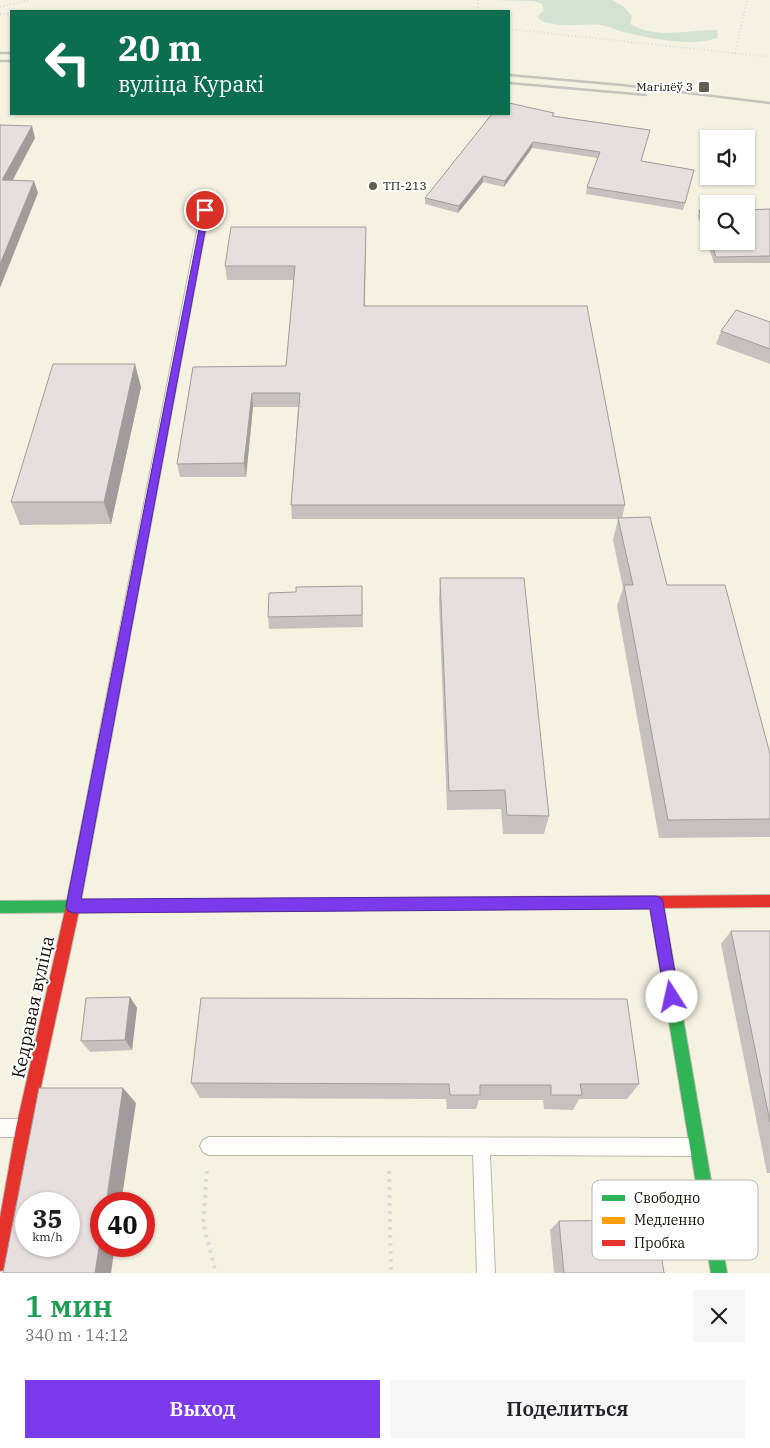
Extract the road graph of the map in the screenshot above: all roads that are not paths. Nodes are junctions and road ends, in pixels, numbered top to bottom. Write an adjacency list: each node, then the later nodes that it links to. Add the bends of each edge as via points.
1 (205, 210): 4 (lane)
2 (770, 901): 3 (street)
3 (656, 902): 4 (street); 9 (street)
4 (73, 906): 5 (street); 7 (street, Кедравая вуліца)
5 (0, 907)
6 (0, 1128): 7 (lane)
7 (24, 1128): 13 (street, Кедравая вуліца)
8 (208, 1146): 10 (lane)
9 (698, 1147): 10 (lane); 11 (street)
10 (481, 1148): 14 (lane)
11 (704, 1180)
12 (717, 1260): 15 (street)
13 (0, 1263)
14 (486, 1273)
15 (719, 1273)

